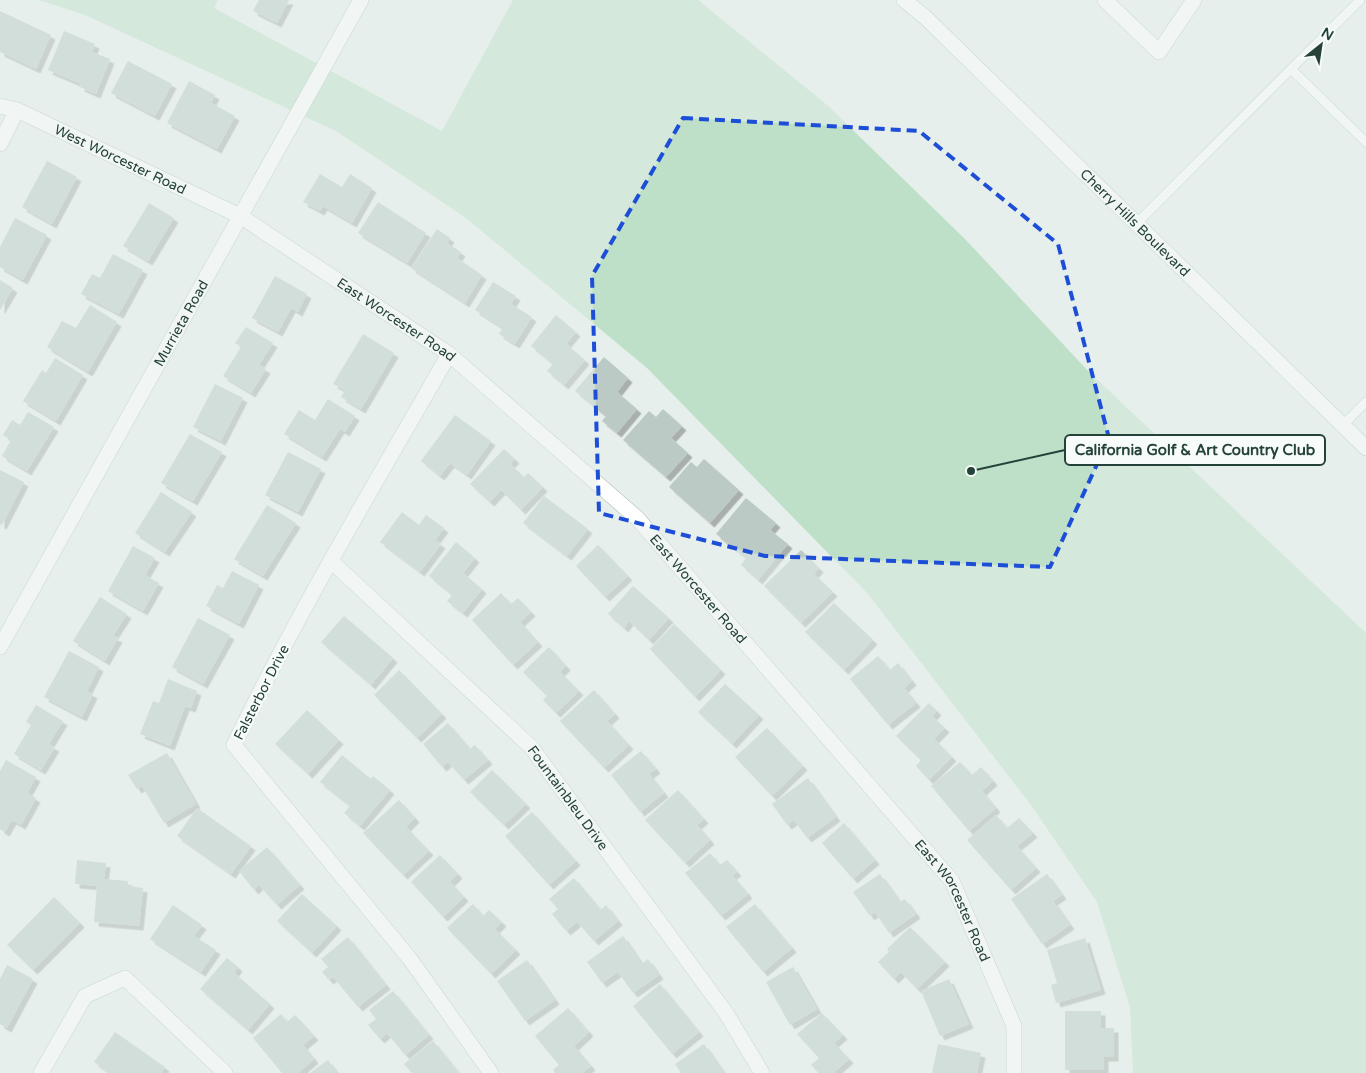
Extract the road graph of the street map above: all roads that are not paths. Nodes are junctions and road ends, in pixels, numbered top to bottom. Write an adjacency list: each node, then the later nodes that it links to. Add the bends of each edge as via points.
1 (361, 0): 11 (street, Murrieta Road)
2 (904, 0): 12 (street, Cherry Hills Boulevard)
3 (1106, 0): 4 (street, via 1158,52)
4 (1194, 0)
5 (1360, 0): 6 (lane)
6 (1292, 69): 9 (lane); 12 (lane)
7 (0, 106): 8 (street, West Worcester Road)
8 (17, 110): 10 (street); 11 (street, West Worcester Road)
9 (1366, 142)
10 (0, 144)
11 (240, 216): 13 (street, East Worcester Road); 18 (street, Murrieta Road)
12 (1136, 224): 15 (street, Cherry Hills Boulevard)
13 (449, 354): 17 (street, Falsterbor Drive); 23 (street, East Worcester Road, via 637,518 952,882 1014,1026)
14 (1366, 402): 15 (lane)
15 (1343, 425): 16 (street, Cherry Hills Boulevard)
16 (1366, 448)
17 (331, 561): 21 (street, Falsterbor Drive, via 257,696 234,745 410,959); 22 (street, Fountainbleu Drive, via 531,747 726,1013)
18 (0, 647)
19 (41, 1073): 20 (street, via 85,996 125,978)
20 (225, 1073)
21 (491, 1073)
22 (762, 1073)
23 (1014, 1073)

